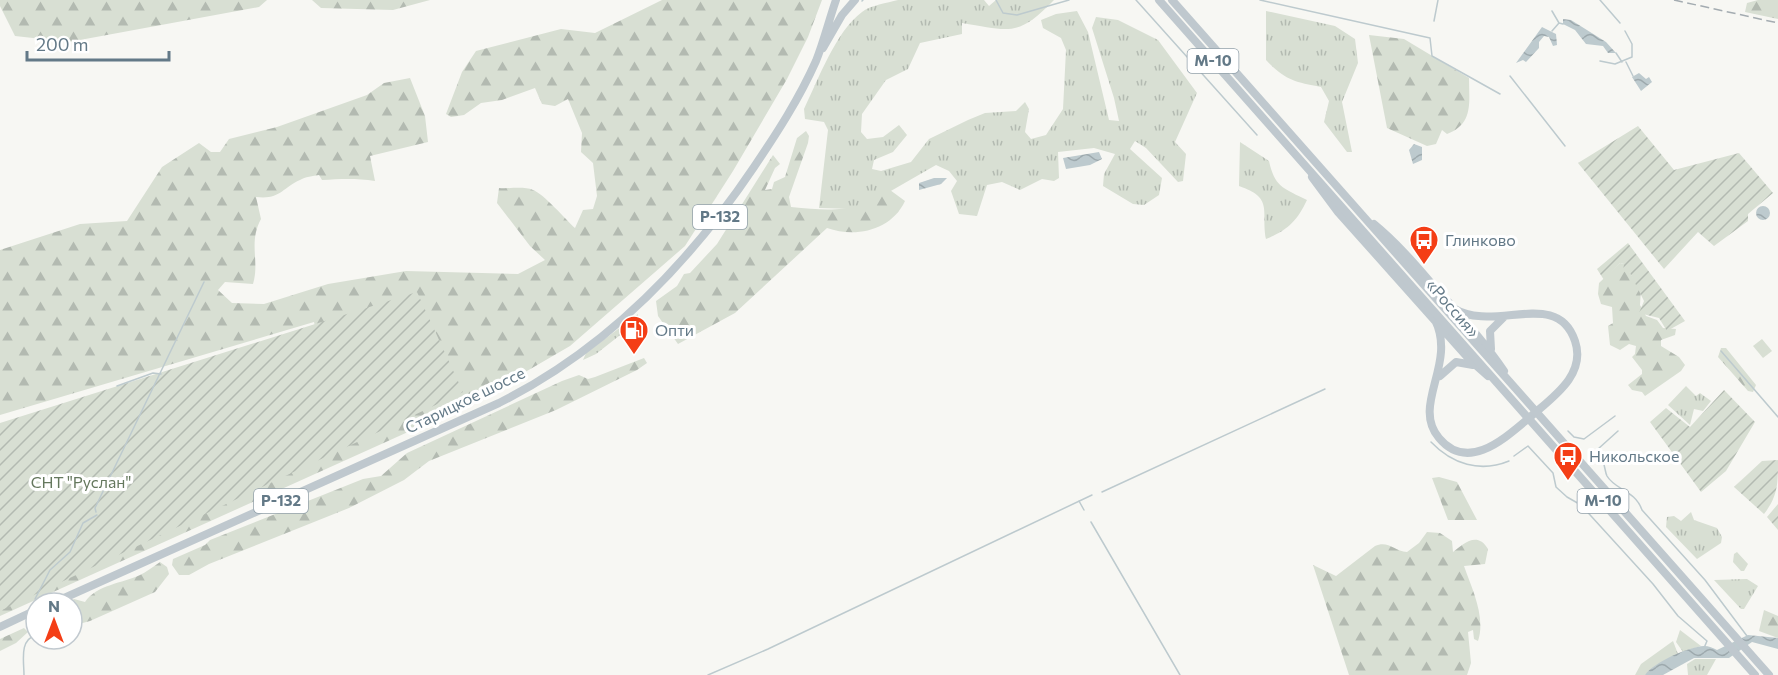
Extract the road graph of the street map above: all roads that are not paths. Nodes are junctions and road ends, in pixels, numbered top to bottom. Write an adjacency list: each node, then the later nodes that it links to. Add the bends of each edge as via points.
1 (836, 0): 5 (main road, Старицкое шоссе / Р-132)
2 (855, 0): 5 (main road)
3 (1159, 0): 6 (main road, «Россия» / М-10)
4 (1172, 0): 7 (main road, «Россия» / М-10)
5 (817, 58): 18 (main road, Старицкое шоссе / Р-132, via 774,138 695,247 642,303 561,366 499,403)
6 (1300, 159): 8 (main road, «Россия» / М-10); 9 (main road, via 1321,191)
7 (1364, 216): 10 (main road, via 1390,237); 16 (main road, «Россия» / М-10)
8 (1399, 270): 9 (main road); 17 (main road, «Россия» / М-10)
9 (1420, 302): 12 (main road)
10 (1453, 308): 11 (main road, via 1473,317); 13 (main road)
11 (1505, 317): 13 (main road, via 1491,331); 15 (main road, via 1544,314 1562,322 1572,333 1577,349 1575,368 1568,382 1494,447 1480,452 1448,447 1436,434 1430,417)
12 (1436, 320): 14 (main road); 15 (main road, via 1444,348)
13 (1492, 351): 16 (main road)
14 (1477, 367): 15 (main road, via 1456,362); 17 (main road)
15 (1437, 381)
16 (1510, 382): 22 (main road, «Россия» / М-10)
17 (1504, 390): 21 (main road, «Россия» / М-10)
18 (80, 591)
19 (24, 616): 20 (main road)
20 (0, 627)
21 (1755, 675)
22 (1769, 675)

